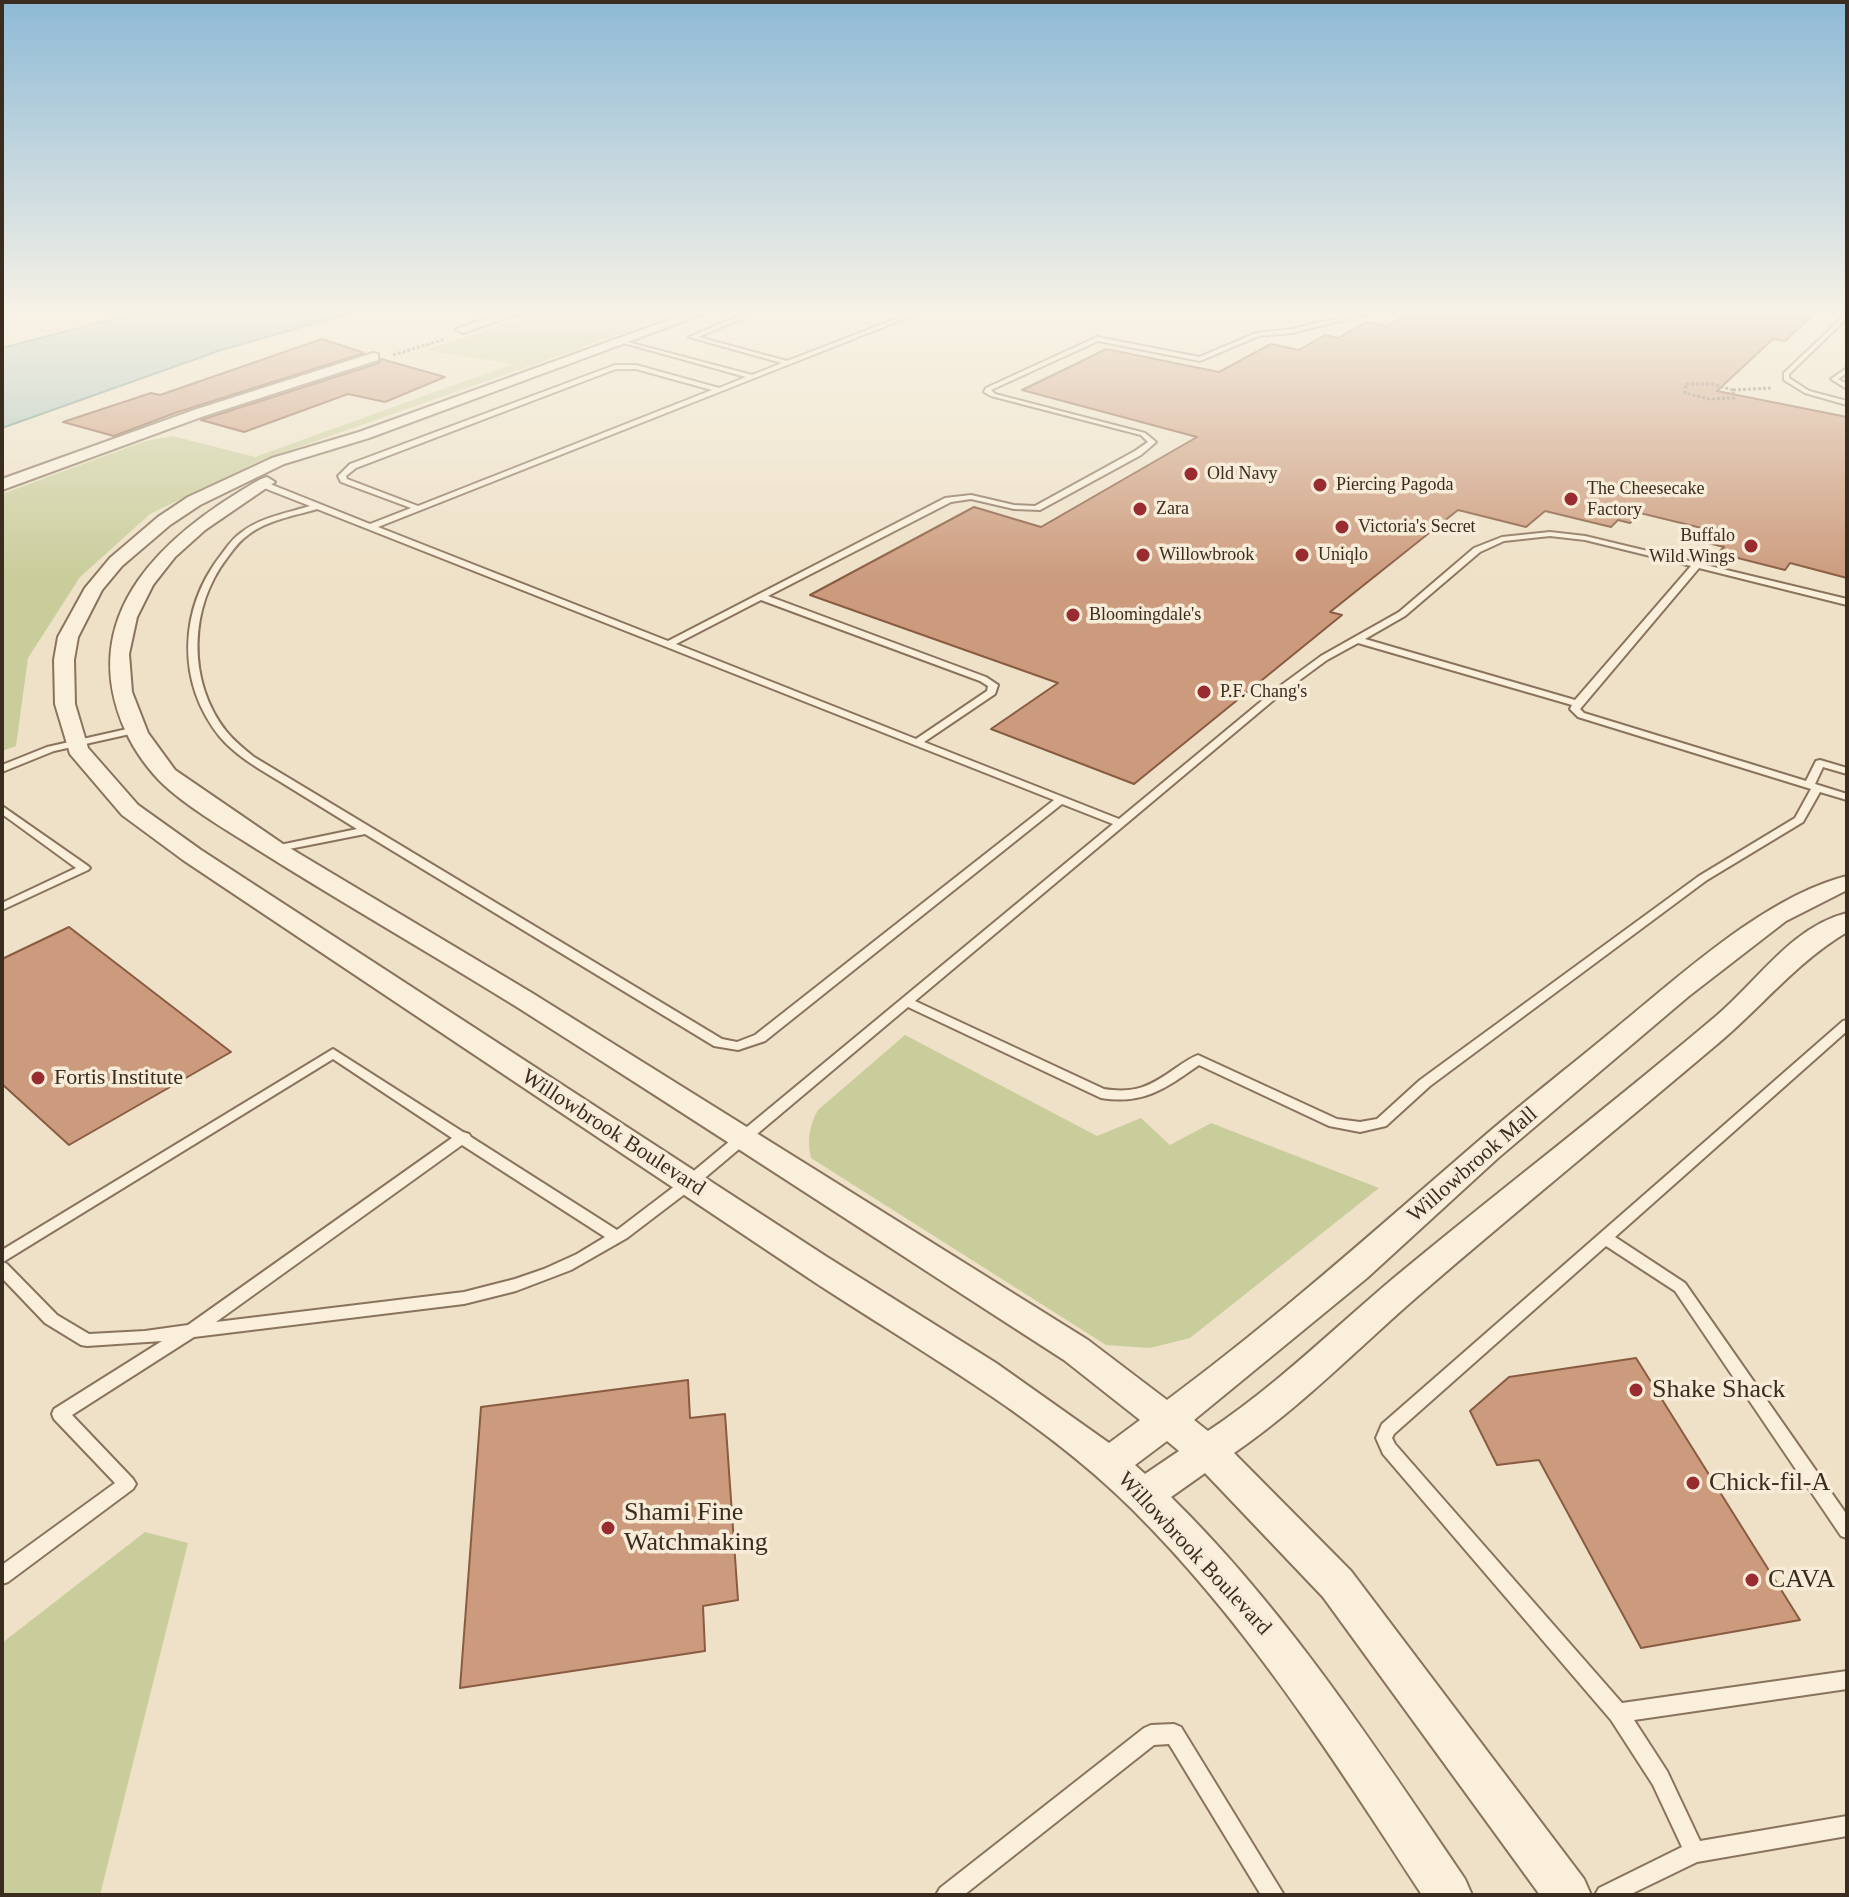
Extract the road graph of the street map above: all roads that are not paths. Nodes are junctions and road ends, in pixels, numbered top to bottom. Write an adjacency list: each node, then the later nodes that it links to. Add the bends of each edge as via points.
1 (235, 402): 8 (street)
2 (456, 402): 6 (street, Willowbrook Boulevard)
3 (524, 402): 10 (lane, via 353,466 342,476)
4 (689, 402): 10 (lane)
5 (1025, 402): 13 (lane, via 1132,430 1152,442 1037,508 974,496 948,500)
6 (364, 435): 7 (street, Willowbrook Boulevard); 20 (street, Willowbrook Boulevard, via 310,449 226,484 164,521 116,562 94,588 68,637 65,704)
7 (262, 484): 9 (lane); 18 (street, Willowbrook Boulevard, via 192,531 137,592 118,660 118,686)
8 (2, 485)
9 (317, 506): 11 (lane); 28 (lane, via 248,531 211,573 196,605 195,672 223,734 250,759)
10 (417, 508): 11 (lane)
11 (370, 527): 16 (lane)
12 (1696, 566): 14 (lane); 15 (lane, via 1567,535 1502,539 1477,550 1413,606); 17 (lane)
13 (764, 598): 16 (lane); 19 (lane, via 993,685 992,692)
14 (1847, 602)
15 (1359, 640): 17 (lane); 27 (lane, via 1300,674)
16 (667, 645): 19 (lane)
17 (1577, 704): 23 (lane, via 1581,715)
18 (136, 730): 20 (lane); 29 (street, Willowbrook Boulevard, via 169,778)
19 (919, 741): 25 (lane)
20 (77, 745): 21 (lane, via 51,749); 37 (street, Willowbrook Boulevard, via 130,810 192,855)
21 (2, 769)
22 (1847, 771): 23 (lane, via 1820,763)
23 (1813, 786): 24 (lane); 33 (lane, via 1799,820 1703,878 1425,1083 1381,1123 1334,1123 1198,1059 1147,1093 1122,1098 1101,1093)
24 (1847, 797)
25 (1062, 799): 27 (lane); 28 (lane, via 760,1038 738,1046 719,1043)
26 (2, 809): 31 (lane, via 84,868)
27 (1120, 823): 33 (lane)
28 (367, 830): 29 (lane)
29 (274, 849): 36 (street, Willowbrook Boulevard)
30 (1847, 883): 43 (street, Willowbrook Mall, via 1777,916 1680,990 1487,1150 1355,1269)
31 (2, 907)
32 (1847, 921): 44 (street, via 1798,952 1728,1021 1406,1287 1261,1415)
33 (905, 1001): 36 (lane)
34 (1847, 1024): 39 (lane)
35 (464, 1137): 38 (lane); 40 (lane, via 333,1053); 42 (lane)
36 (741, 1138): 37 (lane); 43 (street, Willowbrook Boulevard, via 1076,1350)
37 (689, 1183): 38 (lane); 45 (street, Willowbrook Boulevard, via 1058,1423)
38 (616, 1237): 42 (lane, via 563,1268 508,1289)
39 (1604, 1237): 47 (lane, via 1680,1287); 50 (lane, via 1384,1438)
40 (2, 1257)
41 (2, 1268): 42 (lane, via 51,1319 87,1340)
42 (193, 1330): 48 (lane, via 60,1414 127,1484)
43 (1168, 1419): 44 (street, Willowbrook Boulevard); 45 (street, Willowbrook Mall)
44 (1207, 1451): 46 (street); 56 (street, Willowbrook Boulevard, via 1337,1584)
45 (1108, 1464): 46 (street, Willowbrook Boulevard)
46 (1144, 1495): 55 (street, Willowbrook Boulevard, via 1274,1639)
47 (1847, 1530)
48 (2, 1576)
49 (1847, 1680): 50 (lane)
50 (1618, 1713): 52 (lane, via 1660,1778)
51 (1847, 1826): 52 (lane)
52 (1695, 1852): 57 (lane)
53 (947, 1895): 54 (lane, via 1151,1735 1174,1734)
54 (1273, 1895)
55 (1449, 1895)
56 (1568, 1895)
57 (1606, 1895)

